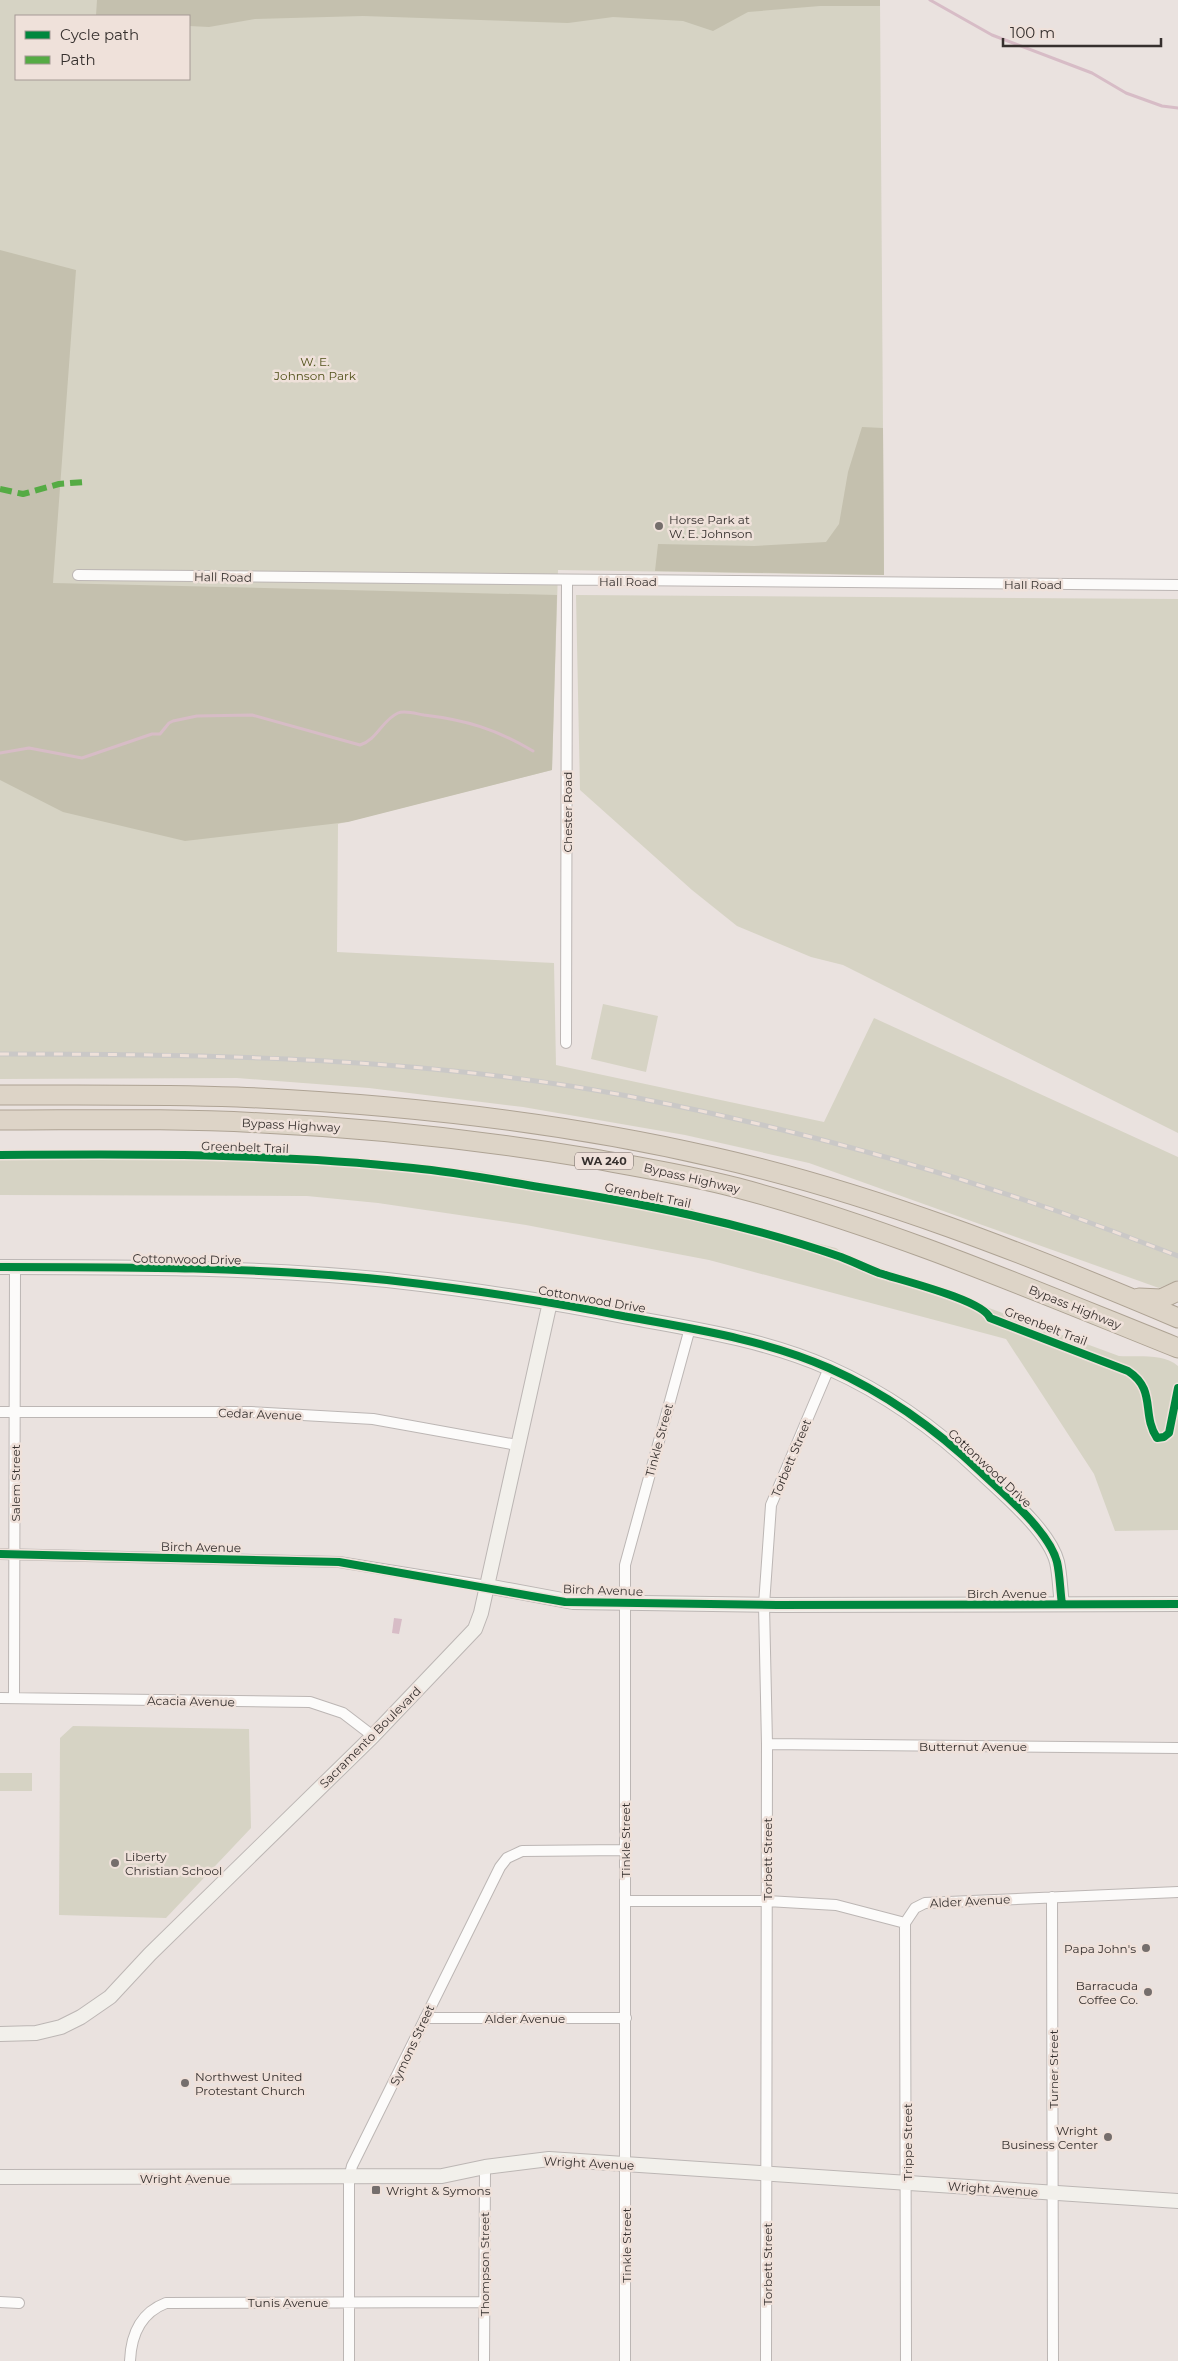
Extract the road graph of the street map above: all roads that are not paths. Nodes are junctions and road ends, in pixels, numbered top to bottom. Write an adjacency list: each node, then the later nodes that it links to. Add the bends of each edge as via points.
1 (78, 575): 2 (street, Hall Road)
2 (567, 580): 3 (street, Hall Road); 4 (street, Chester Road)
3 (1178, 585)
4 (566, 1043)
5 (0, 1096): 10 (highway, Bypass Highway / WA 240, via 196,1096 334,1102 450,1113 642,1142 715,1157 843,1192 999,1245)
6 (0, 1120): 14 (highway, Bypass Highway / WA 240, via 219,1121 349,1128 475,1141 646,1168 735,1188 836,1217 950,1257)
7 (0, 1267): 8 (street, Cottonwood Drive)
8 (15, 1267): 11 (street, Cottonwood Drive, via 214,1270 338,1276); 17 (street, Salem Street)
9 (1178, 1291): 10 (highway, via 1161,1298)
10 (1130, 1298): 12 (highway, Bypass Highway / WA 240)
11 (550, 1302): 13 (street, Cottonwood Drive); 18 (street, Sacramento Boulevard)
12 (1178, 1318)
13 (690, 1328): 15 (street, Cottonwood Drive, via 758,1343); 22 (street, Tinkle Street, via 625,1564)
14 (1178, 1348)
15 (829, 1368): 23 (street, Cottonwood Drive, via 884,1397 938,1435 1011,1500 1042,1535 1056,1560); 25 (street, Torbett Street, via 772,1505)
16 (0, 1412): 17 (street, Cedar Avenue)
17 (15, 1412): 18 (street, Cedar Avenue, via 251,1412 373,1419); 20 (street, Salem Street)
18 (517, 1444): 21 (street, Sacramento Boulevard)
19 (0, 1554): 20 (street, Birch Avenue)
20 (16, 1554): 21 (street, Birch Avenue, via 339,1562); 27 (street, Salem Street)
21 (487, 1586): 22 (street, Birch Avenue, via 565,1602); 28 (street, Sacramento Boulevard, via 475,1629)
22 (624, 1603): 25 (street, Birch Avenue); 31 (street, Tinkle Street)
23 (1062, 1604): 24 (street, Birch Avenue); 25 (street, Birch Avenue)
24 (1178, 1604)
25 (764, 1605): 29 (street, Torbett Street)
26 (0, 1698): 27 (street, Acacia Avenue)
27 (14, 1698): 28 (street, Acacia Avenue, via 310,1702 343,1713)
28 (373, 1736): 39 (street, Sacramento Boulevard, via 102,2003 61,2027)
29 (767, 1744): 30 (street, Butternut Avenue); 35 (street, Torbett Street)
30 (1178, 1748)
31 (625, 1850): 34 (street, Tinkle Street); 37 (street, Symons Street, via 522,1850 507,1858)
32 (1178, 1892): 33 (street, Alder Avenue)
33 (1052, 1897): 36 (street, Alder Avenue, via 925,1903 915,1908); 46 (street, Turner Street)
34 (624, 1901): 35 (street); 38 (street, Tinkle Street)
35 (767, 1901): 36 (street, via 836,1905); 42 (street, Torbett Street)
36 (905, 1923): 45 (street, Trippe Street)
37 (425, 2018): 38 (street, Alder Avenue); 44 (street, Symons Street)
38 (626, 2018): 40 (street, Tinkle Street)
39 (0, 2034)
40 (627, 2164): 41 (street, Wright Avenue, via 549,2159); 42 (street, Wright Avenue); 55 (street, Tinkle Street)
41 (485, 2167): 44 (street, Wright Avenue, via 442,2176); 51 (street, Thompson Street)
42 (768, 2173): 45 (street, Wright Avenue); 56 (street, Torbett Street)
43 (0, 2177): 44 (street, Wright Avenue)
44 (349, 2178): 50 (street, Symons Street)
45 (907, 2182): 46 (street, Wright Avenue); 57 (street, Trippe Street)
46 (1053, 2194): 47 (street, Wright Avenue); 58 (street, Turner Street)
47 (1178, 2201)
48 (0, 2302): 49 (street)
49 (19, 2302)
50 (349, 2302): 51 (street, Tunis Avenue); 52 (street, Tunis Avenue, via 166,2303 154,2309 139,2324 131,2344); 53 (street, Symons Street)
51 (484, 2302): 54 (street, Thompson Street)
52 (130, 2361)
53 (349, 2361)
54 (484, 2361)
55 (625, 2361)
56 (766, 2361)
57 (906, 2361)
58 (1053, 2361)

